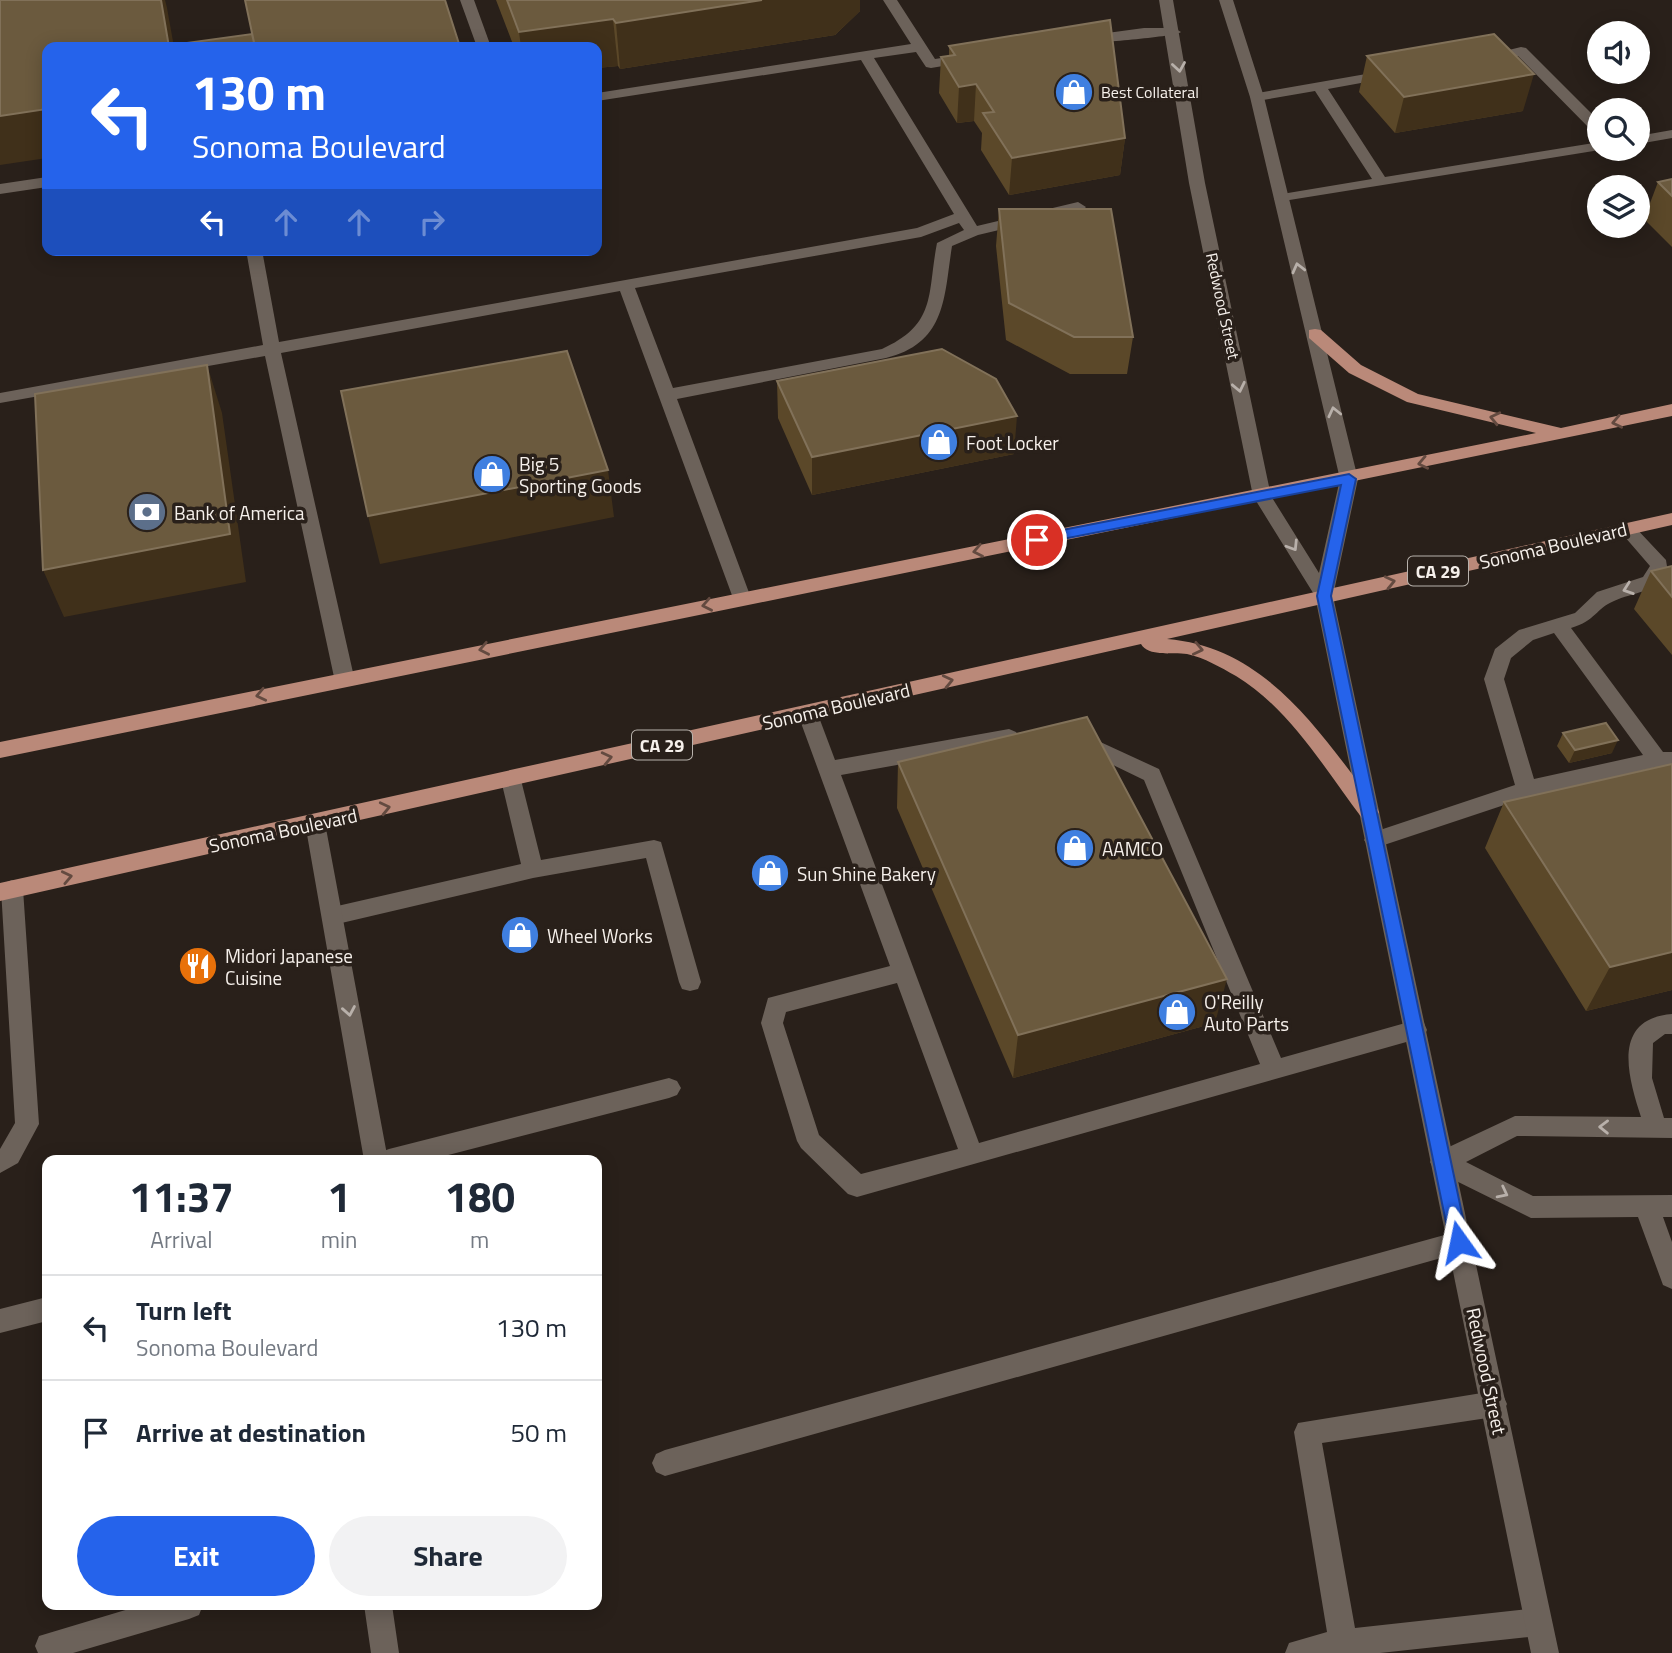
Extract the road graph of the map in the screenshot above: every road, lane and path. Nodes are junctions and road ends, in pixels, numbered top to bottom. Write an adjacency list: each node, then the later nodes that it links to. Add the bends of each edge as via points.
1 (467, 0): 6 (main road)
2 (890, 0): 8 (main road)
3 (1166, 0): 5 (main road, Redwood Street)
4 (1226, 0): 15 (main road, Redwood Street)
5 (1174, 32): 7 (main road); 36 (main road, Redwood Street, one-way to 36, via 1197,183)
6 (482, 42)
7 (1064, 44)
8 (920, 47): 9 (main road); 10 (main road, via 931,64)
9 (865, 55): 14 (main road); 25 (main road)
10 (984, 56)
11 (1467, 60): 16 (main road, via 1521,51)
12 (1399, 72): 13 (main road)
13 (1318, 87): 15 (main road); 20 (main road)
14 (602, 96)
15 (1257, 97): 23 (main road, Redwood Street)
16 (1587, 118)
17 (1672, 134): 18 (main road)
18 (1650, 138)
19 (1587, 148): 20 (main road)
20 (1381, 182): 23 (main road)
21 (42, 183): 22 (main road)
22 (0, 189)
23 (1282, 199): 29 (main road, Redwood Street, one-way to 23)
24 (1077, 207): 26 (main road)
25 (963, 216): 26 (main road); 28 (main road, via 921,232)
26 (973, 232): 31 (main road, via 945,243 931,318 917,339 904,346)
27 (255, 256): 30 (main road)
28 (626, 285): 30 (main road); 31 (main road)
29 (1315, 334): 34 (main road, one-way to 29, via 1413,398 1355,369); 35 (main road, Redwood Street, one-way to 29)
30 (272, 350): 32 (main road); 43 (main road)
31 (667, 395): 40 (main road)
32 (0, 398)
33 (1672, 410): 34 (main road, one-way to 34)
34 (1561, 433): 35 (main road, one-way to 35)
35 (1349, 479): 36 (main road); 39 (main road, Redwood Street)
36 (1262, 496): 39 (main road, Redwood Street, one-way to 39); 40 (main road, one-way to 40)
37 (1670, 522): 38 (main road, Sonoma Boulevard / CA 29)
38 (1627, 529): 39 (main road, Sonoma Boulevard / CA 29, one-way to 38); 41 (main road, one-way to 41, via 1659,565 1660,573 1650,582 1604,597 1583,618)
39 (1324, 596): 42 (main road, Sonoma Boulevard / CA 29); 52 (main road, Redwood Street)
40 (742, 598): 43 (main road, one-way to 43)
41 (1560, 627): 48 (main road); 51 (main road, via 1526,635 1510,647 1502,654 1494,679)
42 (1106, 645): 44 (main road, Sonoma Boulevard / CA 29, one-way to 42); 52 (main road, one-way to 52, via 1174,643 1210,651 1250,673 1281,701)
43 (344, 677): 47 (main road, one-way to 47)
44 (807, 712): 49 (main road); 50 (main road, Sonoma Boulevard / CA 29, one-way to 44)
45 (1028, 734): 49 (main road)
46 (1067, 735): 62 (main road, via 1152,775)
47 (0, 750)
48 (1664, 759): 51 (main road)
49 (829, 769): 58 (main road)
50 (511, 779): 53 (main road, Sonoma Boulevard / CA 29, one-way to 50); 55 (main road)
51 (1527, 789): 54 (main road)
52 (1369, 812): 54 (main road, Redwood Street)
53 (316, 823): 56 (main road, Sonoma Boulevard / CA 29, one-way to 53); 57 (main road)
54 (1375, 840): 61 (main road, Redwood Street)
55 (533, 870): 57 (main road); 59 (main road, via 654,848)
56 (6, 891): 68 (main road, via 27,1124 10,1156)
57 (332, 916): 65 (main road, one-way to 65)
58 (904, 972): 67 (main road); 67 (main road, via 776,1005 772,1023 809,1141 857,1186)
59 (690, 982)
60 (1672, 1024): 64 (main road, via 1660,1025 1642,1038 1640,1078)
61 (1416, 1030): 62 (main road); 69 (main road, Redwood Street)
62 (1275, 1069): 67 (main road)
63 (668, 1088): 66 (main road)
64 (1664, 1128): 69 (main road, one-way to 69, via 1515,1126)
65 (375, 1155)
66 (408, 1155)
67 (972, 1156)
68 (0, 1162)
69 (1442, 1162): 70 (main road, one-way to 70, via 1531,1207); 71 (main road, Redwood Street)
70 (1660, 1207): 72 (main road)
71 (1459, 1242): 75 (main road, Redwood Street); 76 (main road)
72 (1672, 1277)
73 (42, 1310): 74 (main road)
74 (0, 1321)
75 (1494, 1404): 79 (main road, Redwood Street); 81 (main road, via 1307,1432)
76 (665, 1463)
77 (172, 1610): 80 (main road)
78 (379, 1610): 82 (main road)
79 (1538, 1622): 81 (main road); 84 (main road, Redwood Street)
80 (49, 1646)
81 (1343, 1648): 83 (main road)
82 (385, 1653)
83 (1299, 1653)
84 (1545, 1653)

